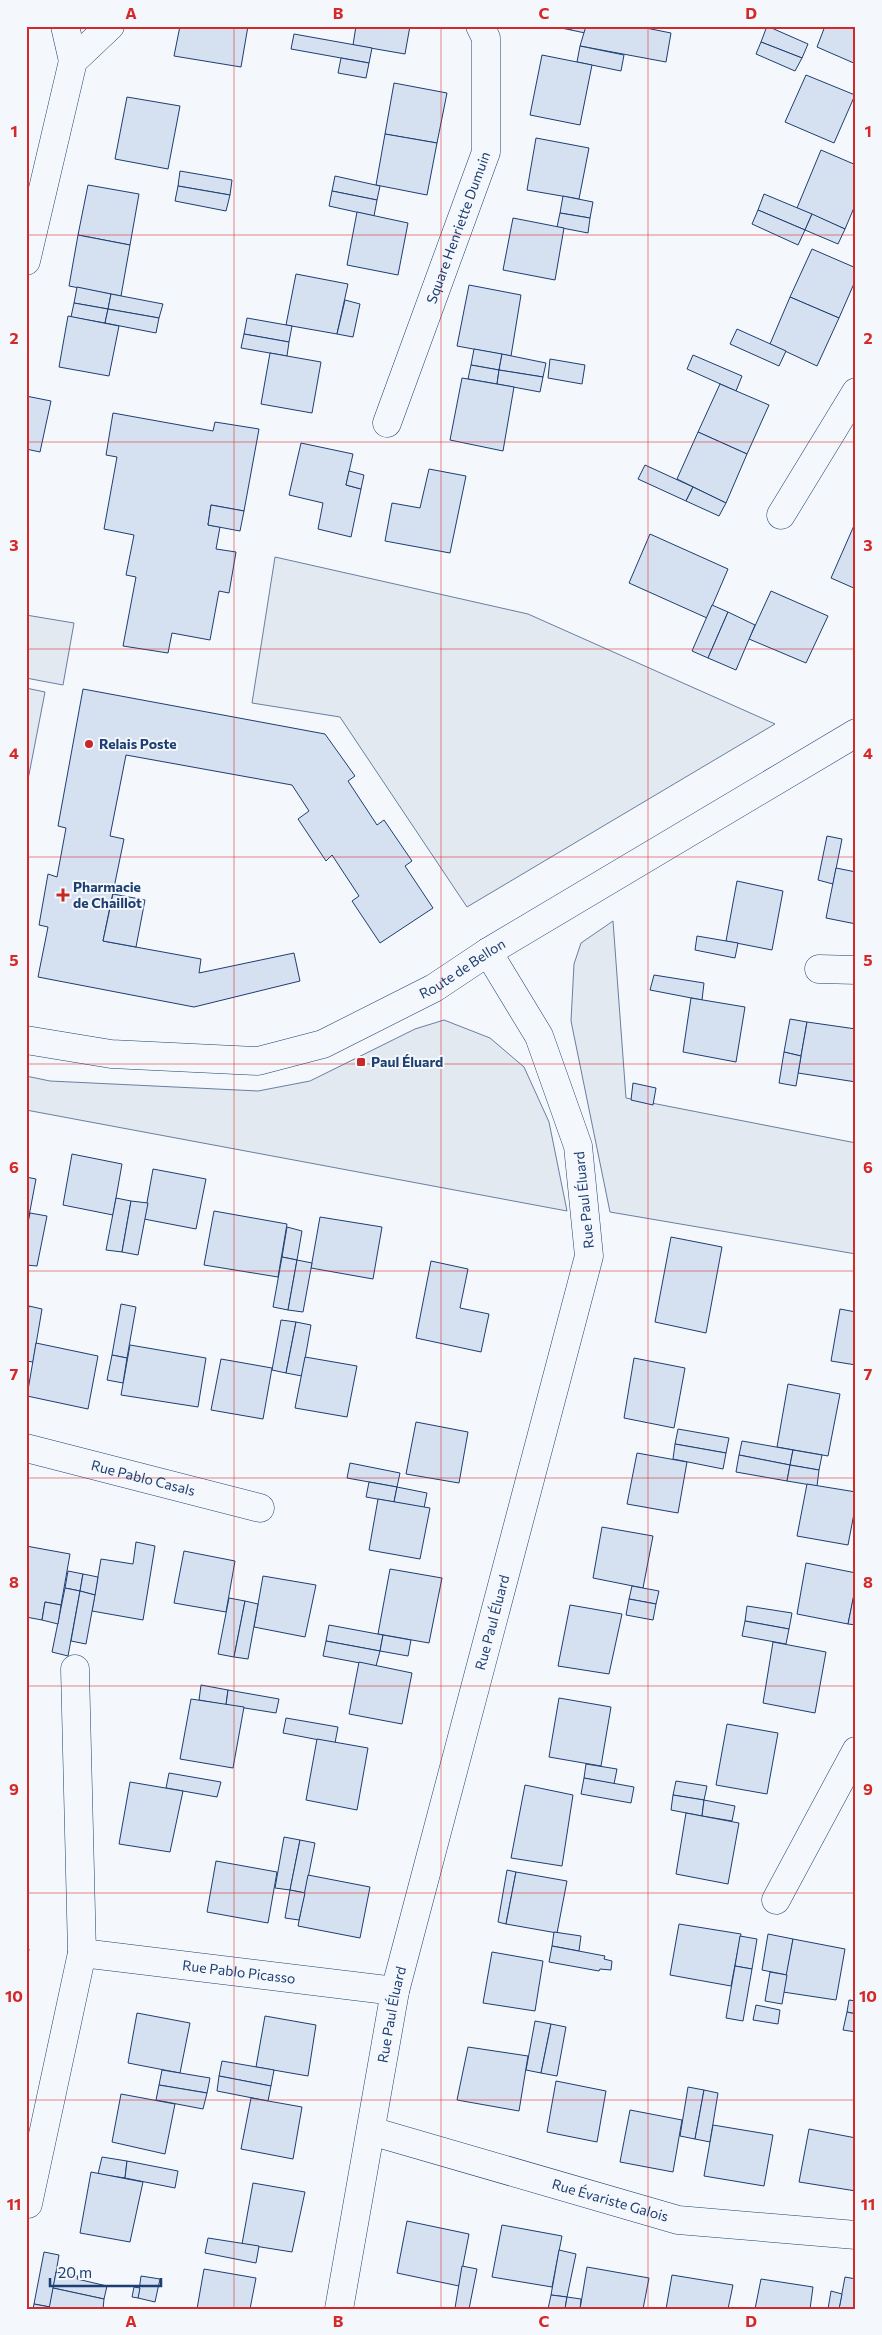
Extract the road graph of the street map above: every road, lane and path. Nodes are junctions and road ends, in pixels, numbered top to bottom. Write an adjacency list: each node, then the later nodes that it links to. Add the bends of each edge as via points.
1 (65, 26): 4 (street)
2 (110, 26): 4 (street)
3 (480, 26): 7 (street, Square Henriette Dumuin, via 486,38 486,152)
4 (73, 61): 5 (street)
5 (26, 261)
6 (856, 392): 8 (street)
7 (387, 423)
8 (780, 515)
9 (856, 733): 10 (street, Route de Bellon)
10 (488, 952): 13 (street, Route de Bellon, via 434,988 323,1044 258,1061 111,1054); 20 (street, Rue Paul Éluard, via 539,1036 578,1146 589,1256)
11 (819, 969): 12 (street)
12 (856, 970)
13 (26, 1040)
14 (26, 1448): 15 (street, Rue Pablo Casals)
15 (260, 1508)
16 (75, 1669): 19 (street)
17 (856, 1751): 18 (street)
18 (776, 1900)
19 (82, 1953): 20 (street, Rue Pablo Picasso); 22 (street)
20 (395, 1992): 21 (street, Rue Paul Éluard)
21 (371, 2131): 23 (street, Rue Évariste Galois, via 678,2220); 24 (street, Rue Paul Éluard)
22 (28, 2204)
23 (856, 2235)
24 (339, 2309)

